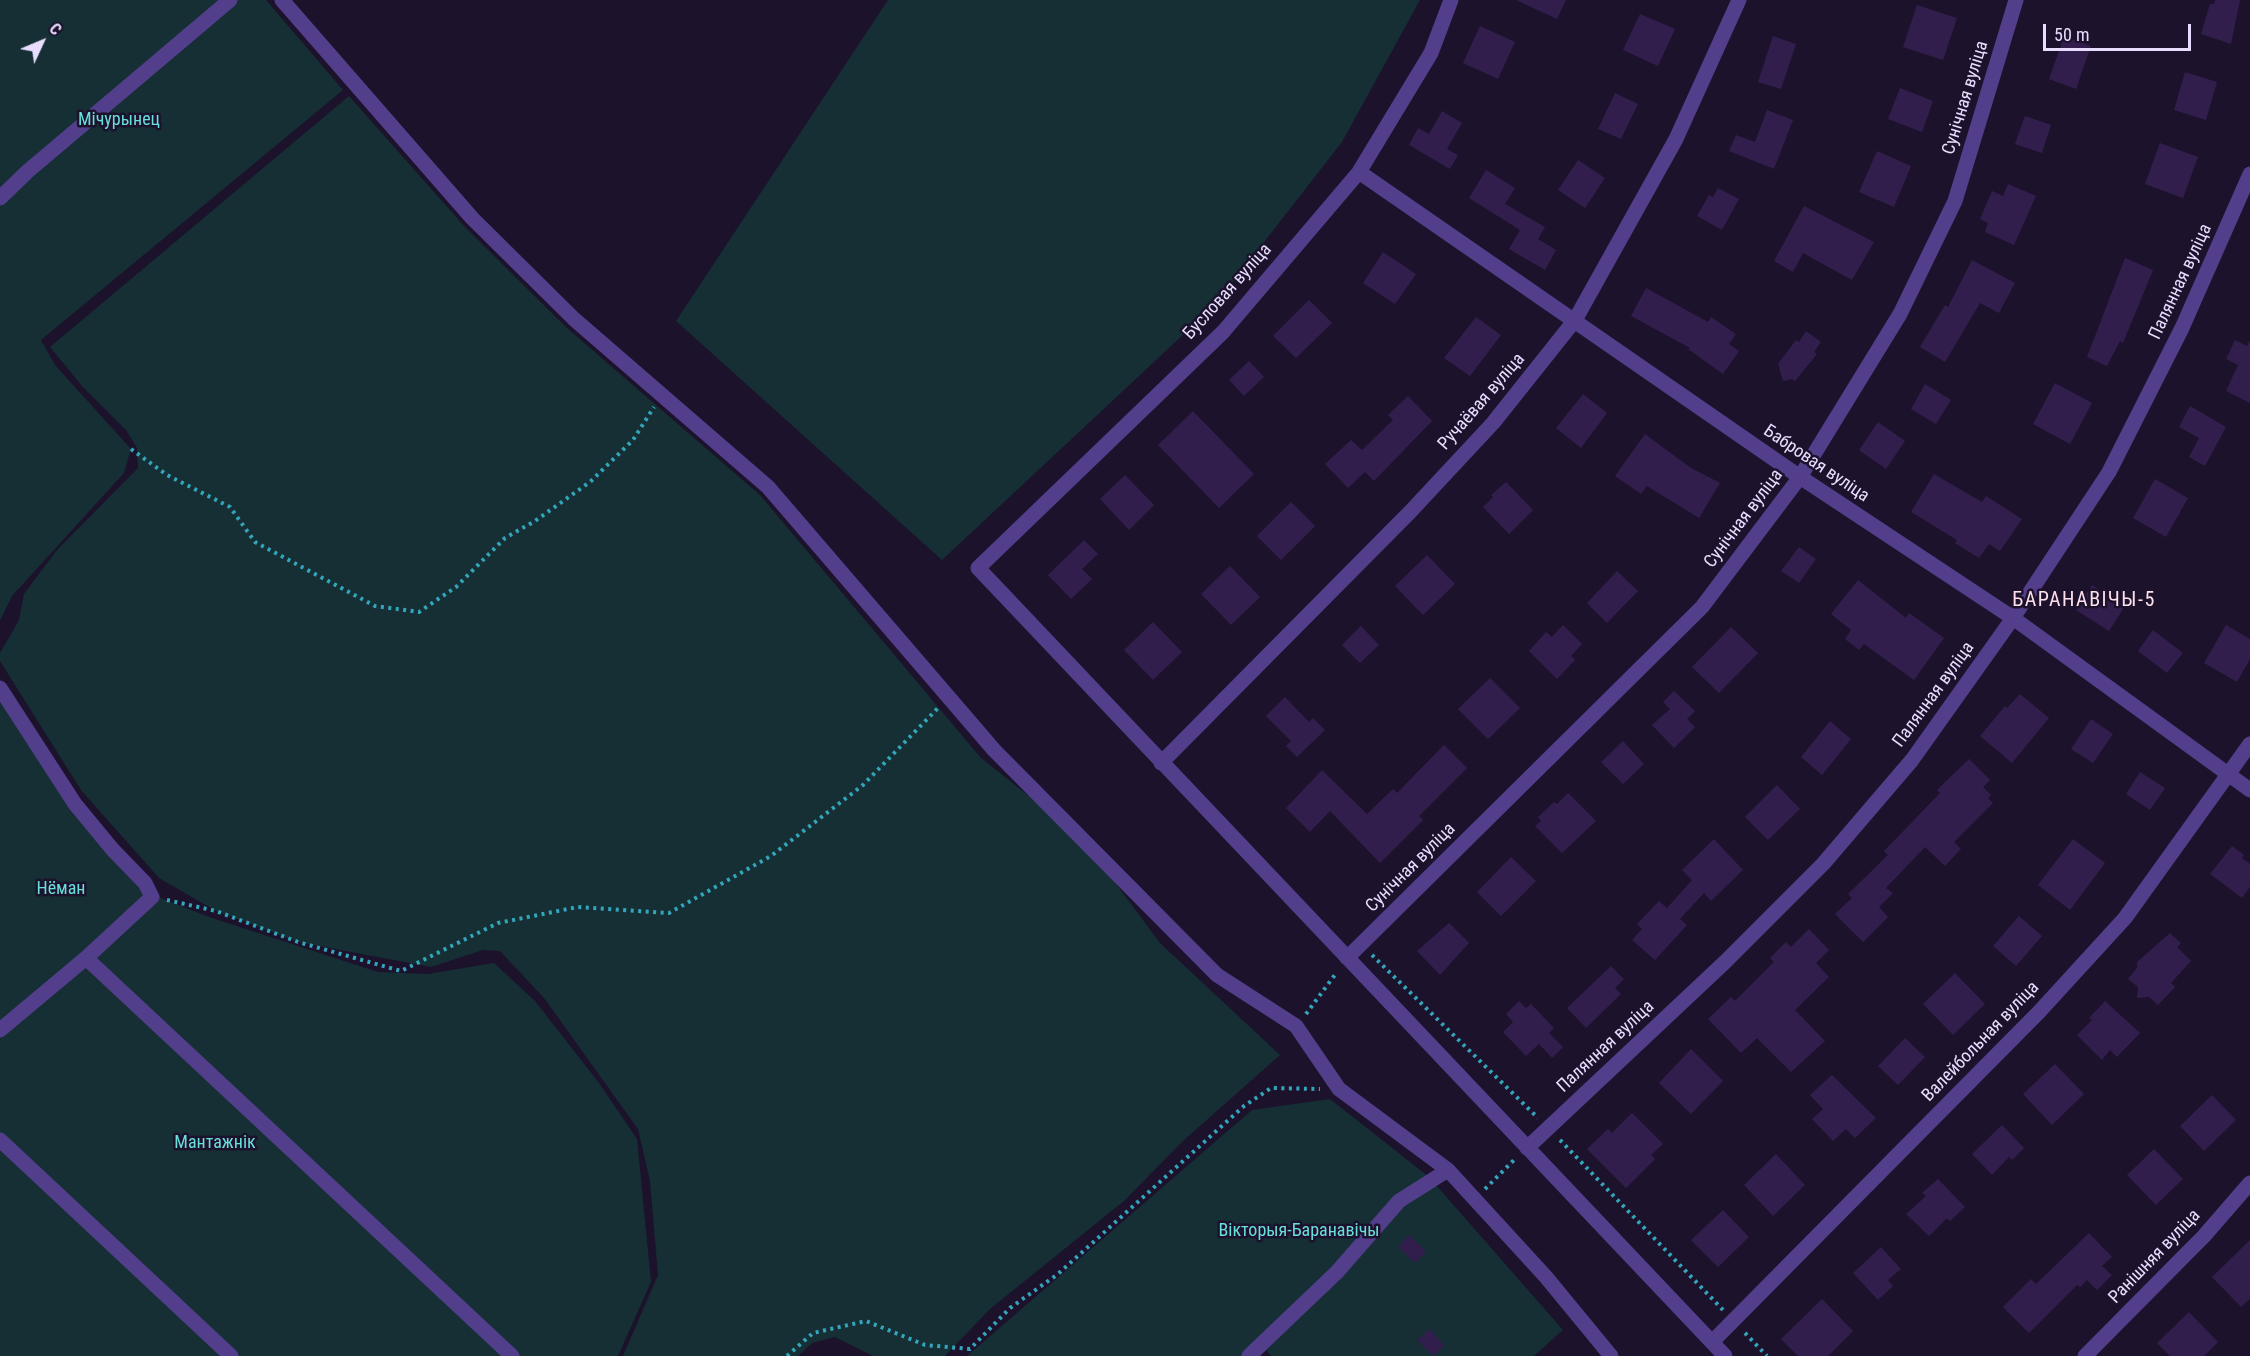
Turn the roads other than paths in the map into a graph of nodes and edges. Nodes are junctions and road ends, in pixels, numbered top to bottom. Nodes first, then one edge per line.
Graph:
1 (230, 0) edge
2 (282, 0) edge
3 (1452, 0) edge
4 (1739, 0) edge
5 (2016, 0) edge
6 (1359, 172) junction
7 (2250, 174) edge
8 (0, 198) edge
9 (1575, 320) junction
10 (1800, 477) junction
11 (2013, 618) junction
12 (0, 688) edge
13 (2250, 744) edge
14 (1161, 763) junction
15 (2230, 775) junction
16 (2250, 790) edge
17 (86, 958) junction
18 (1347, 958) junction
19 (2, 1024) edge
20 (0, 1140) edge
21 (1527, 1148) junction
22 (1448, 1170) junction
23 (2250, 1183) edge
24 (1712, 1342) junction
25 (231, 1356) edge
26 (512, 1356) edge
27 (1249, 1356) edge
28 (1611, 1356) edge
29 (1725, 1356) edge
30 (2085, 1356) edge

1 - 8 street
2 - 22 street
3 - 6 street, Бусловая вуліца
4 - 9 street, Ручаёвая вуліца
5 - 10 street, Сунічная вуліца
6 - 9 street, Бабровая вуліца
6 - 14 street, Бусловая вуліца
7 - 11 street, Палянная вуліца
9 - 10 street, Бабровая вуліца
9 - 14 street, Ручаёвая вуліца
10 - 11 street, Бабровая вуліца
10 - 18 street, Сунічная вуліца
11 - 15 street, Бабровая вуліца
11 - 21 street, Палянная вуліца
12 - 17 street
13 - 15 street, Валейбольная вуліца
14 - 18 street
15 - 16 street, Бабровая вуліца
15 - 24 street, Валейбольная вуліца
17 - 19 street
17 - 26 street
18 - 21 street
20 - 25 street
21 - 24 street
22 - 27 street
22 - 28 street
23 - 30 street, Ранішняя вуліца
24 - 29 street

